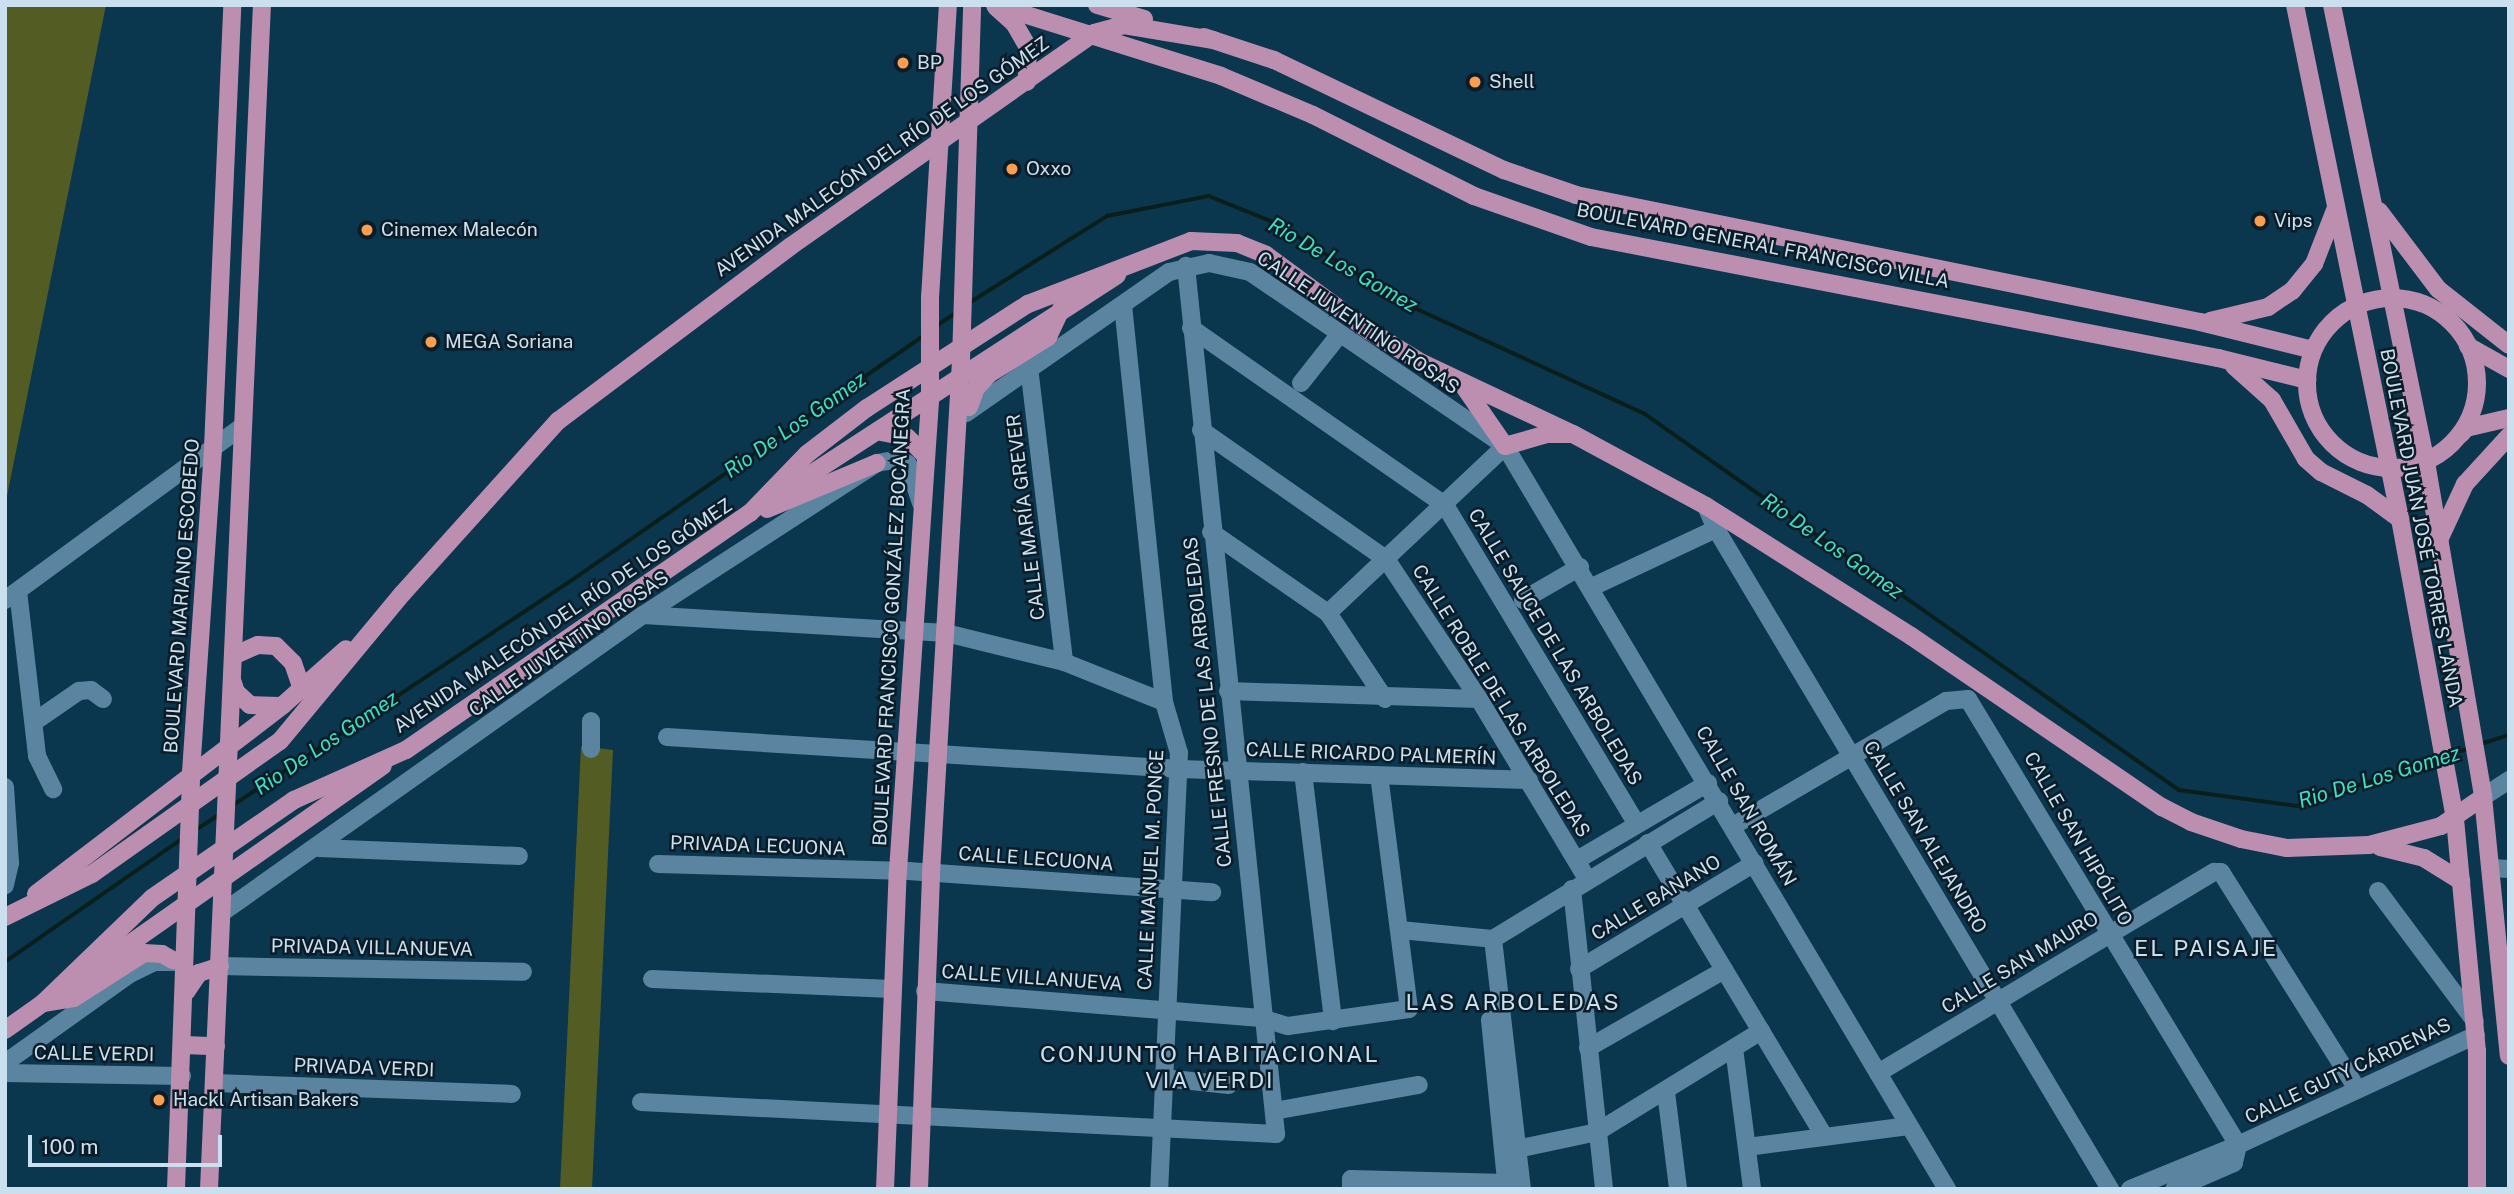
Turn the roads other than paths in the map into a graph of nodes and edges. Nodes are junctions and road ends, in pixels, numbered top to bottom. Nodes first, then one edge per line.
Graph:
1 (233, 5) edge
2 (262, 5) edge
3 (948, 5) edge
4 (972, 5) edge
5 (994, 5) edge
6 (1097, 5) edge
7 (2295, 5) edge
8 (2332, 5) edge
9 (1094, 33) junction
10 (1214, 40) junction
11 (1027, 82) junction
12 (970, 123) junction
13 (943, 142) junction
14 (2371, 196) junction
15 (2335, 210) junction
16 (1154, 253) junction
17 (1186, 266) junction
18 (2393, 298) junction
19 (1123, 305) junction
20 (2357, 305) junction
21 (1061, 309) junction
22 (2200, 322) junction
23 (217, 326) junction
24 (1191, 328) junction
25 (1339, 335) junction
26 (244, 345) junction
27 (2509, 345) edge
28 (2468, 346) junction
29 (2313, 350) junction
30 (2218, 358) junction
31 (1029, 367) junction
32 (960, 369) junction
33 (2509, 369) edge
34 (2307, 380) junction
35 (1301, 383) dead end
36 (1461, 383) junction
37 (929, 390) junction
38 (969, 407) junction
39 (2509, 418) edge
40 (241, 427) junction
41 (1201, 430) junction
42 (881, 432) junction
43 (1573, 434) junction
44 (2509, 436) edge
45 (2456, 439) junction
46 (1505, 446) junction
47 (213, 448) junction
48 (926, 456) junction
49 (2426, 462) junction
50 (877, 463) junction
51 (2390, 469) junction
52 (1446, 505) junction
53 (1706, 506) junction
54 (922, 509) junction
55 (750, 513) junction
56 (951, 518) junction
57 (2400, 519) junction
58 (1716, 529) junction
59 (1211, 532) junction
60 (2439, 540) junction
61 (1386, 559) junction
62 (1580, 567) junction
63 (1592, 587) junction
64 (403, 593) junction
65 (11, 596) edge
66 (1523, 600) dead end
67 (1328, 613) junction
68 (643, 615) junction
69 (913, 632) junction
70 (946, 633) junction
71 (233, 656) junction
72 (1064, 662) junction
73 (231, 678) junction
74 (302, 689) junction
75 (1228, 691) junction
76 (103, 699) dead end
77 (1385, 699) junction
78 (1479, 699) junction
79 (1164, 702) junction
80 (284, 705) junction
81 (591, 721) dead end
82 (34, 722) junction
83 (193, 729) junction
84 (667, 737) dead end
85 (591, 749) dead end
86 (406, 750) junction
87 (230, 751) junction
88 (905, 754) junction
89 (1852, 755) junction
90 (939, 756) junction
91 (1180, 769) junction
92 (1238, 772) junction
93 (1303, 772) junction
94 (1379, 776) junction
95 (191, 778) junction
96 (1529, 780) junction
97 (2509, 780) edge
98 (1708, 783) junction
99 (5, 787) edge
100 (53, 789) dead end
101 (166, 791) junction
102 (2483, 797) junction
103 (1719, 801) junction
104 (2455, 819) junction
105 (1637, 824) junction
106 (1733, 826) junction
107 (1648, 844) junction
108 (2370, 845) junction
109 (319, 848) junction
110 (519, 856) dead end
111 (1577, 860) junction
112 (1755, 863) junction
113 (658, 864) dead end
114 (2500, 869) edge
115 (898, 871) junction
116 (931, 873) junction
117 (224, 879) junction
118 (2461, 881) junction
119 (1580, 884) junction
120 (5, 885) edge
121 (1171, 889) junction
122 (2378, 891) dead end
123 (1212, 892) dead end
124 (186, 904) junction
125 (1685, 906) junction
126 (223, 912) junction
127 (10, 914) edge
128 (1400, 930) junction
129 (2109, 934) junction
130 (1487, 940) junction
131 (180, 962) junction
132 (220, 966) junction
133 (1579, 969) junction
134 (1724, 970) junction
135 (523, 972) dead end
136 (652, 979) dead end
137 (892, 989) junction
138 (925, 991) junction
139 (185, 995) junction
140 (2506, 999) edge
141 (1999, 1000) junction
142 (43, 1003) junction
143 (1166, 1008) junction
144 (1261, 1018) junction
145 (1333, 1021) junction
146 (2475, 1028) junction
147 (5, 1030) edge
148 (1761, 1031) junction
149 (183, 1045) junction
150 (216, 1046) junction
151 (1588, 1048) junction
152 (1734, 1048) junction
153 (2509, 1056) edge
154 (5, 1063) edge
155 (5, 1073) edge
156 (1878, 1073) junction
157 (182, 1076) junction
158 (1163, 1078) junction
159 (215, 1083) junction
160 (1229, 1084) dead end
161 (1419, 1085) dead end
162 (2357, 1089) junction
163 (1666, 1092) junction
164 (512, 1094) dead end
165 (641, 1102) dead end
166 (1274, 1111) junction
167 (889, 1114) junction
168 (922, 1115) junction
169 (1160, 1126) junction
170 (1909, 1126) junction
171 (1597, 1132) junction
172 (1824, 1136) junction
173 (2238, 1145) junction
174 (1747, 1147) junction
175 (1517, 1149) junction
176 (1351, 1184) edge
177 (1512, 1187) edge
178 (176, 1189) edge
179 (209, 1189) edge
180 (885, 1189) edge
181 (919, 1189) edge
182 (1158, 1189) edge
183 (1604, 1189) edge
184 (1678, 1189) edge
185 (1752, 1189) edge
186 (1947, 1189) edge
187 (2110, 1189) edge
188 (2130, 1189) edge
189 (2174, 1189) edge
190 (2476, 1189) edge

1 - 23 main road, BOULEVARD MARIANO ESCOBEDO
2 - 26 main road
3 - 13 main road, BOULEVARD FRANCISCO GONZÁLEZ BOCANEGRA
4 - 12 main road
5 - 9 main road, BOULEVARD GENERAL FRANCISCO VILLA
5 - 11 main road
6 - 10 main road, BOULEVARD GENERAL FRANCISCO VILLA
7 - 15 main road, BOULEVARD JUAN JOSÉ TORRES LANDA
8 - 14 main road, BOULEVARD JUAN JOSÉ TORRES LANDA
9 - 10 main road
9 - 11 main road, AVENIDA MALECÓN DEL RÍO DE LOS GÓMEZ
9 - 30 main road, BOULEVARD GENERAL FRANCISCO VILLA
10 - 22 main road, BOULEVARD GENERAL FRANCISCO VILLA
11 - 12 main road, AVENIDA MALECÓN DEL RÍO DE LOS GÓMEZ
12 - 13 main road, AVENIDA MALECÓN DEL RÍO DE LOS GÓMEZ
12 - 32 main road
13 - 37 main road, BOULEVARD FRANCISCO GONZÁLEZ BOCANEGRA
13 - 64 main road, AVENIDA MALECÓN DEL RÍO DE LOS GÓMEZ
14 - 18 main road, BOULEVARD JUAN JOSÉ TORRES LANDA
14 - 27 main road
15 - 20 main road, BOULEVARD JUAN JOSÉ TORRES LANDA
15 - 22 main road
16 - 21 main road
16 - 36 main road, AVENIDA MALECÓN DEL RÍO DE LOS GÓMEZ
16 - 55 main road, AVENIDA MALECÓN DEL RÍO DE LOS GÓMEZ
17 - 19 street
17 - 24 street, CALLE FRESNO DE LAS ARBOLEDAS
17 - 25 street, CALLE JUVENTINO ROSAS
18 - 20 main road
18 - 28 main road
18 - 49 main road, BOULEVARD JUAN JOSÉ TORRES LANDA
19 - 31 street
19 - 79 street, CALLE MANUEL M. PONCE
20 - 29 main road
20 - 51 main road, BOULEVARD JUAN JOSÉ TORRES LANDA
21 - 32 main road
21 - 38 main road
22 - 29 main road, BOULEVARD GENERAL FRANCISCO VILLA
23 - 26 main road
23 - 47 main road, BOULEVARD MARIANO ESCOBEDO
24 - 41 street, CALLE FRESNO DE LAS ARBOLEDAS
24 - 52 street, CALLE SAUCE DE LAS ARBOLEDAS
25 - 35 street
25 - 46 street, CALLE JUVENTINO ROSAS
26 - 40 main road
28 - 33 main road
28 - 45 main road
29 - 34 main road
30 - 34 main road, BOULEVARD GENERAL FRANCISCO VILLA
30 - 57 main road
31 - 38 street
31 - 72 street, CALLE MARÍA GREVER
32 - 37 main road
32 - 56 main road
34 - 51 main road
36 - 43 main road, AVENIDA MALECÓN DEL RÍO DE LOS GÓMEZ
36 - 46 main road
37 - 42 main road
37 - 48 main road, BOULEVARD FRANCISCO GONZÁLEZ BOCANEGRA
38 - 56 street
39 - 45 main road
40 - 47 street
40 - 71 main road
41 - 59 street, CALLE FRESNO DE LAS ARBOLEDAS
41 - 61 street, CALLE ROBLE DE LAS ARBOLEDAS
42 - 48 main road
42 - 55 main road
43 - 46 main road
43 - 53 main road, AVENIDA MALECÓN DEL RÍO DE LOS GÓMEZ
44 - 60 main road
45 - 49 main road
46 - 52 street
46 - 62 street, CALLE SAN ROMÁN
47 - 65 street
47 - 83 main road, BOULEVARD MARIANO ESCOBEDO
48 - 54 main road, BOULEVARD FRANCISCO GONZÁLEZ BOCANEGRA
49 - 51 main road
49 - 60 main road, BOULEVARD JUAN JOSÉ TORRES LANDA
50 - 54 street
50 - 55 main road
50 - 68 street, CALLE JUVENTINO ROSAS
51 - 57 main road, BOULEVARD JUAN JOSÉ TORRES LANDA
52 - 61 street
52 - 105 street, CALLE SAUCE DE LAS ARBOLEDAS
53 - 58 street, CALLE SAN ALEJANDRO
53 - 108 main road, AVENIDA MALECÓN DEL RÍO DE LOS GÓMEZ
54 - 69 main road, BOULEVARD FRANCISCO GONZÁLEZ BOCANEGRA
55 - 86 main road, AVENIDA MALECÓN DEL RÍO DE LOS GÓMEZ
56 - 70 main road
57 - 104 main road, BOULEVARD JUAN JOSÉ TORRES LANDA
58 - 63 street
58 - 89 street, CALLE SAN ALEJANDRO
59 - 67 street
59 - 75 street, CALLE FRESNO DE LAS ARBOLEDAS
60 - 102 main road, BOULEVARD JUAN JOSÉ TORRES LANDA
61 - 67 street
61 - 78 street, CALLE ROBLE DE LAS ARBOLEDAS
62 - 63 street, CALLE SAN ROMÁN
62 - 66 street
63 - 98 street, CALLE SAN ROMÁN
64 - 74 main road
64 - 127 main road, AVENIDA MALECÓN DEL RÍO DE LOS GÓMEZ
65 - 82 street
67 - 77 street
68 - 69 street
68 - 109 street, CALLE JUVENTINO ROSAS
69 - 70 street
69 - 88 main road, BOULEVARD FRANCISCO GONZÁLEZ BOCANEGRA
70 - 72 street
70 - 90 main road
71 - 73 main road
71 - 74 main road
72 - 79 street
73 - 80 main road
73 - 87 main road
74 - 80 main road
75 - 77 street
75 - 92 street, CALLE FRESNO DE LAS ARBOLEDAS
76 - 82 street
77 - 78 street
78 - 96 street, CALLE ROBLE DE LAS ARBOLEDAS
79 - 91 street, CALLE MANUEL M. PONCE
80 - 87 main road
81 - 85 street
82 - 100 street
83 - 95 main road, BOULEVARD MARIANO ESCOBEDO
83 - 101 main road
84 - 88 street, CALLE RICARDO PALMERÍN
86 - 117 main road
86 - 142 main road, AVENIDA MALECÓN DEL RÍO DE LOS GÓMEZ
87 - 95 main road
87 - 117 main road
88 - 90 street, CALLE RICARDO PALMERÍN
88 - 115 main road, BOULEVARD FRANCISCO GONZÁLEZ BOCANEGRA
89 - 106 street
89 - 129 street, CALLE SAN HIPÓLITO
89 - 141 street, CALLE SAN ALEJANDRO
90 - 91 street, CALLE RICARDO PALMERÍN
90 - 116 main road
91 - 92 street, CALLE RICARDO PALMERÍN
91 - 121 street, CALLE MANUEL M. PONCE
92 - 93 street, CALLE RICARDO PALMERÍN
92 - 144 street, CALLE FRESNO DE LAS ARBOLEDAS
93 - 94 street, CALLE RICARDO PALMERÍN
93 - 145 street
94 - 96 street, CALLE RICARDO PALMERÍN
94 - 128 street
95 - 101 main road
95 - 124 main road, BOULEVARD MARIANO ESCOBEDO
96 - 111 street, CALLE ROBLE DE LAS ARBOLEDAS
97 - 102 street
98 - 103 street, CALLE SAN ROMÁN
98 - 105 street
99 - 120 street
101 - 127 main road
102 - 104 main road
102 - 114 main road, BOULEVARD JUAN JOSÉ TORRES LANDA
103 - 106 street, CALLE SAN ROMÁN
103 - 107 street
104 - 108 main road
104 - 118 main road, BOULEVARD JUAN JOSÉ TORRES LANDA
105 - 111 street
106 - 112 street, CALLE SAN ROMÁN
107 - 119 street
107 - 125 street
108 - 118 main road
109 - 110 street
109 - 126 street, CALLE JUVENTINO ROSAS
111 - 119 street, CALLE ROBLE DE LAS ARBOLEDAS
112 - 125 street, CALLE BANANO
112 - 156 street, CALLE SAN ROMÁN
113 - 115 street, PRIVADA LECUONA
114 - 140 main road, BOULEVARD JUAN JOSÉ TORRES LANDA
115 - 116 street, CALLE LECUONA
115 - 137 main road, BOULEVARD FRANCISCO GONZÁLEZ BOCANEGRA
116 - 121 street, CALLE LECUONA
116 - 138 main road
117 - 124 main road
117 - 126 main road
118 - 146 main road, BOULEVARD JUAN JOSÉ TORRES LANDA
119 - 130 street
119 - 133 street
121 - 123 street, CALLE LECUONA
121 - 143 street, CALLE MANUEL M. PONCE
122 - 146 street
124 - 131 main road, BOULEVARD MARIANO ESCOBEDO
124 - 142 main road
125 - 133 street, CALLE BANANO
125 - 134 street
126 - 132 main road
128 - 130 street
128 - 145 street, CALLE VILLANUEVA
129 - 141 street, CALLE SAN MAURO
129 - 162 street, CALLE SAN MAURO
129 - 173 street, CALLE SAN HIPÓLITO
130 - 175 street
130 - 177 street
131 - 139 main road, BOULEVARD MARIANO ESCOBEDO
131 - 142 main road
131 - 154 street
132 - 135 street, PRIVADA VILLANUEVA
132 - 139 main road
132 - 150 main road
133 - 151 street
134 - 148 street
134 - 151 street
136 - 137 street
137 - 167 main road, BOULEVARD FRANCISCO GONZÁLEZ BOCANEGRA
138 - 143 street, CALLE VILLANUEVA
138 - 168 main road
139 - 149 main road, BOULEVARD MARIANO ESCOBEDO
140 - 153 main road, BOULEVARD JUAN JOSÉ TORRES LANDA
141 - 156 street, CALLE SAN MAURO
141 - 187 street, CALLE SAN ALEJANDRO
142 - 147 main road, AVENIDA MALECÓN DEL RÍO DE LOS GÓMEZ
143 - 144 street, CALLE VILLANUEVA
143 - 158 street, CALLE MANUEL M. PONCE
144 - 145 street, CALLE VILLANUEVA
144 - 166 street, CALLE FRESNO DE LAS ARBOLEDAS
146 - 162 street, CALLE GUTY CÁRDENAS
146 - 190 main road, BOULEVARD JUAN JOSÉ TORRES LANDA
148 - 152 street
148 - 172 street
149 - 150 main road
149 - 157 main road, BOULEVARD MARIANO ESCOBEDO
150 - 159 main road
151 - 171 street
152 - 163 street
152 - 174 street
155 - 157 street, CALLE VERDI
156 - 170 street, CALLE SAN ROMÁN
157 - 178 main road, BOULEVARD MARIANO ESCOBEDO
158 - 160 street
158 - 169 street, CALLE MANUEL M. PONCE
159 - 164 street, PRIVADA VERDI
159 - 179 main road
161 - 166 street
162 - 173 street, CALLE GUTY CÁRDENAS
163 - 171 street
163 - 184 street
165 - 167 street
166 - 169 street, CALLE FRESNO DE LAS ARBOLEDAS
167 - 168 street
167 - 180 main road, BOULEVARD FRANCISCO GONZÁLEZ BOCANEGRA
168 - 169 street
168 - 181 main road
169 - 182 street, CALLE MANUEL M. PONCE
170 - 172 street
170 - 186 street, CALLE SAN ROMÁN
171 - 175 street
171 - 183 street
172 - 174 street
173 - 188 street, CALLE GUTY CÁRDENAS
173 - 189 street, CALLE GUTY CÁRDENAS
174 - 185 street
175 - 177 street
176 - 177 street

